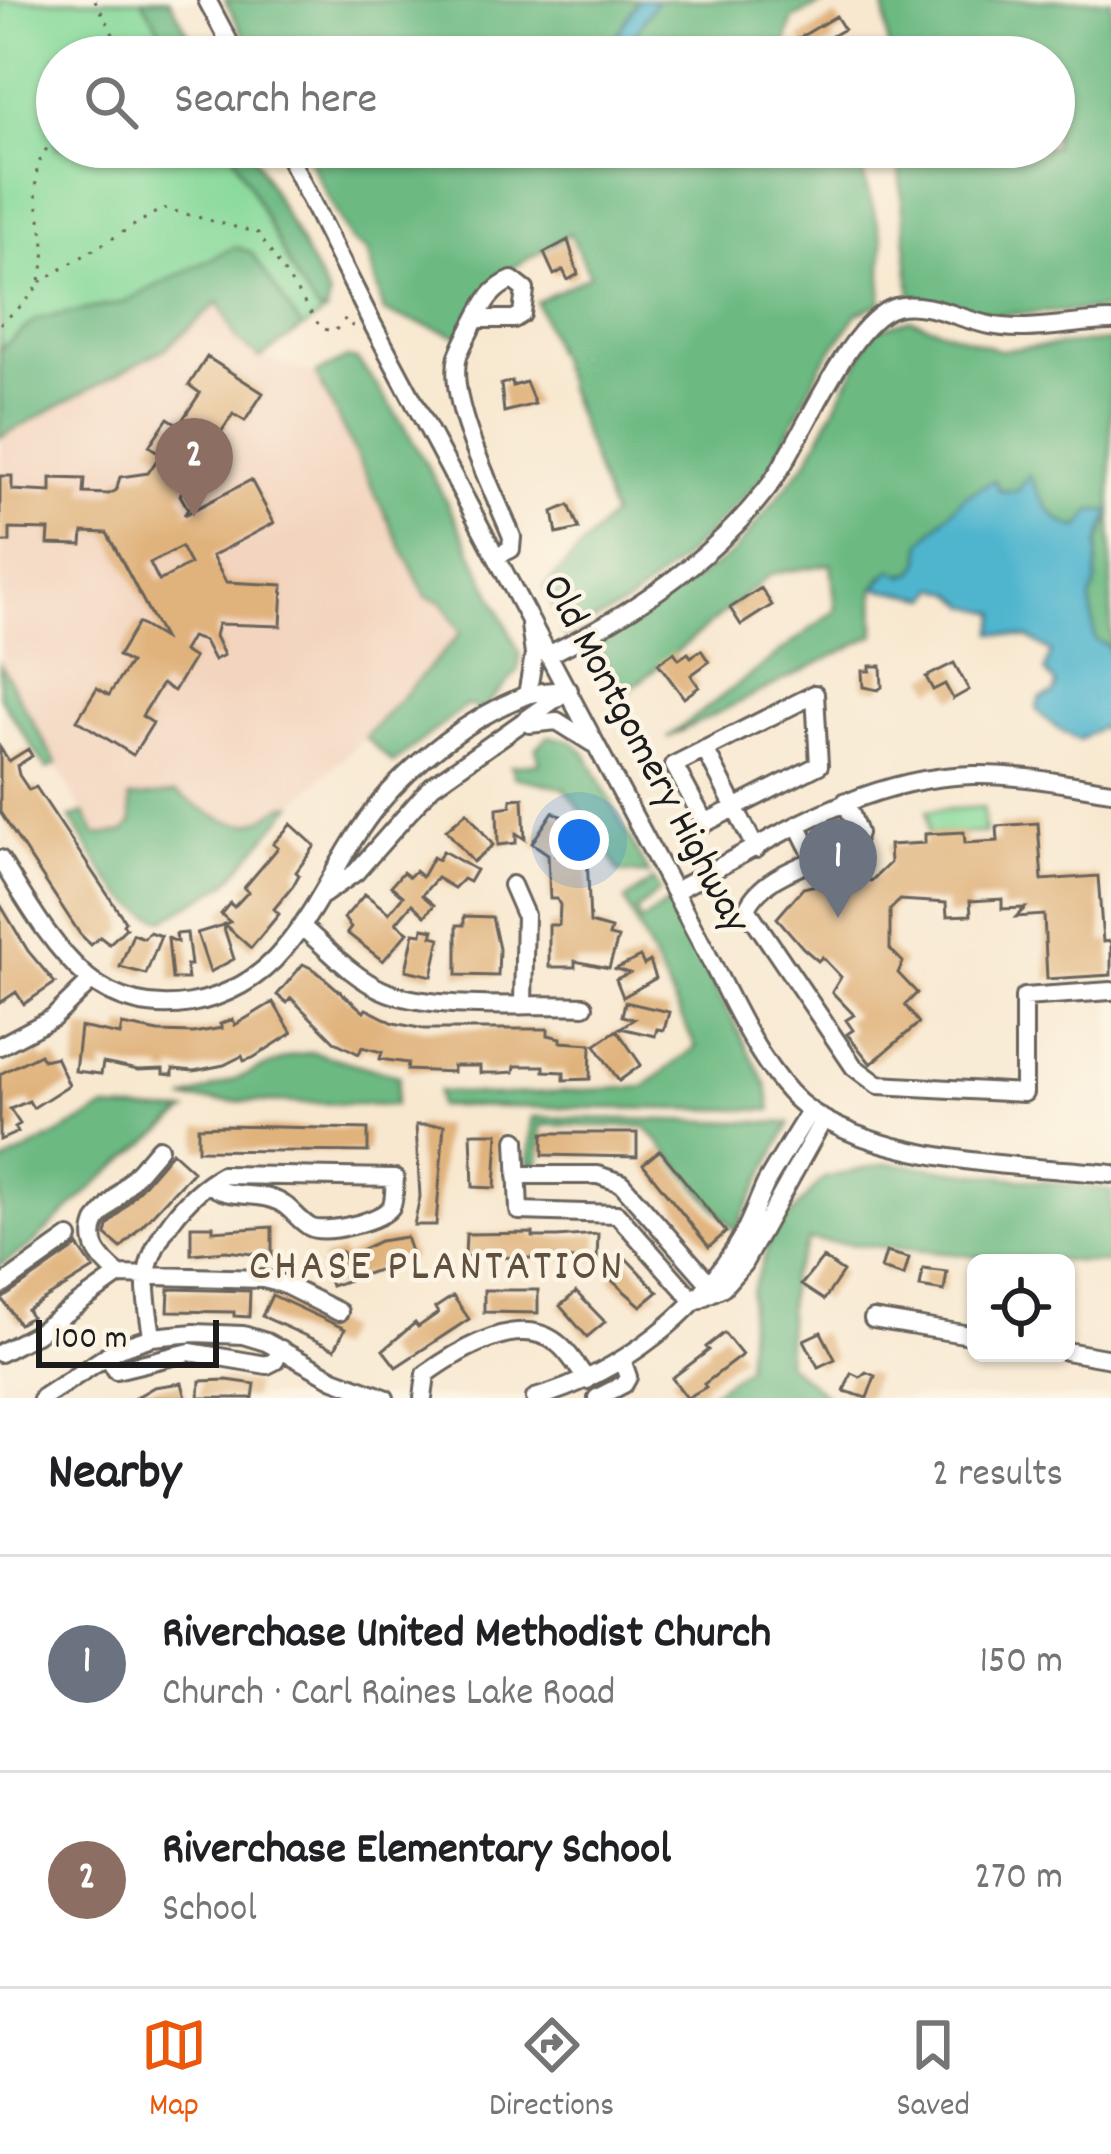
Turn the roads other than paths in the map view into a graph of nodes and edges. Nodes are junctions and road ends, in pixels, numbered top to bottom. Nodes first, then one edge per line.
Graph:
1 (207, 0) edge
2 (226, 36) edge
3 (295, 168) edge
4 (476, 319) dead end
5 (1111, 321) edge
6 (497, 556) junction
7 (528, 613) junction
8 (550, 654) junction
9 (569, 690) junction
10 (527, 694) junction
11 (522, 725) junction
12 (705, 749) junction
13 (601, 752) junction
14 (1111, 791) edge
15 (846, 801) junction
16 (735, 807) junction
17 (799, 826) junction
18 (756, 849) junction
19 (829, 854) junction
20 (0, 860) edge
21 (512, 885) dead end
22 (675, 891) junction
23 (320, 897) junction
24 (302, 927) junction
25 (91, 981) junction
26 (1111, 991) edge
27 (523, 1003) junction
28 (584, 1006) dead end
29 (0, 1046) edge
30 (816, 1115) junction
31 (516, 1140) dead end
32 (159, 1148) dead end
33 (1111, 1174) edge
34 (517, 1175) junction
35 (209, 1183) junction
36 (628, 1188) junction
37 (617, 1214) junction
38 (69, 1238) dead end
39 (119, 1275) junction
40 (147, 1275) junction
41 (707, 1282) junction
42 (0, 1287) edge
43 (694, 1301) junction
44 (339, 1312) dead end
45 (873, 1319) dead end
46 (967, 1335) edge
47 (152, 1337) junction
48 (280, 1349) junction
49 (0, 1353) edge
50 (1075, 1353) edge
51 (107, 1355) junction
52 (1111, 1359) edge
53 (622, 1360) junction
54 (587, 1380) junction
55 (41, 1398) edge
56 (385, 1398) edge
57 (423, 1398) edge
58 (535, 1398) edge
59 (597, 1398) edge

1 - 2 street
3 - 6 street, Old Montgomery Highway
4 - 6 street
5 - 8 street
6 - 7 street, Old Montgomery Highway
7 - 8 street, Old Montgomery Highway
7 - 10 street
8 - 9 street, Old Montgomery Highway
9 - 10 street
9 - 11 street
9 - 13 street, Old Montgomery Highway
10 - 23 street
11 - 13 street
11 - 23 street
12 - 16 street
12 - 16 street
12 - 16 street
13 - 22 street, Old Montgomery Highway
14 - 15 street
15 - 17 street
15 - 19 street
16 - 18 street
17 - 18 street
17 - 19 street
18 - 22 street
19 - 26 street
20 - 25 street
21 - 27 street
22 - 30 street, Old Montgomery Highway
23 - 24 street
24 - 25 street
24 - 27 street
25 - 29 street
27 - 28 street
30 - 33 street, Old Montgomery Highway
30 - 41 street
30 - 43 street
31 - 34 street
32 - 39 street
34 - 36 street
34 - 37 street
35 - 35 street
35 - 40 street
36 - 37 street
36 - 41 street
37 - 43 street
38 - 42 street
39 - 40 street
39 - 49 street
40 - 44 street
40 - 47 street
41 - 43 street
43 - 53 street
45 - 46 street
47 - 48 street
47 - 51 street
48 - 51 street
48 - 56 street
50 - 52 street
51 - 55 street
53 - 54 street
53 - 59 street
54 - 57 street
54 - 58 street

